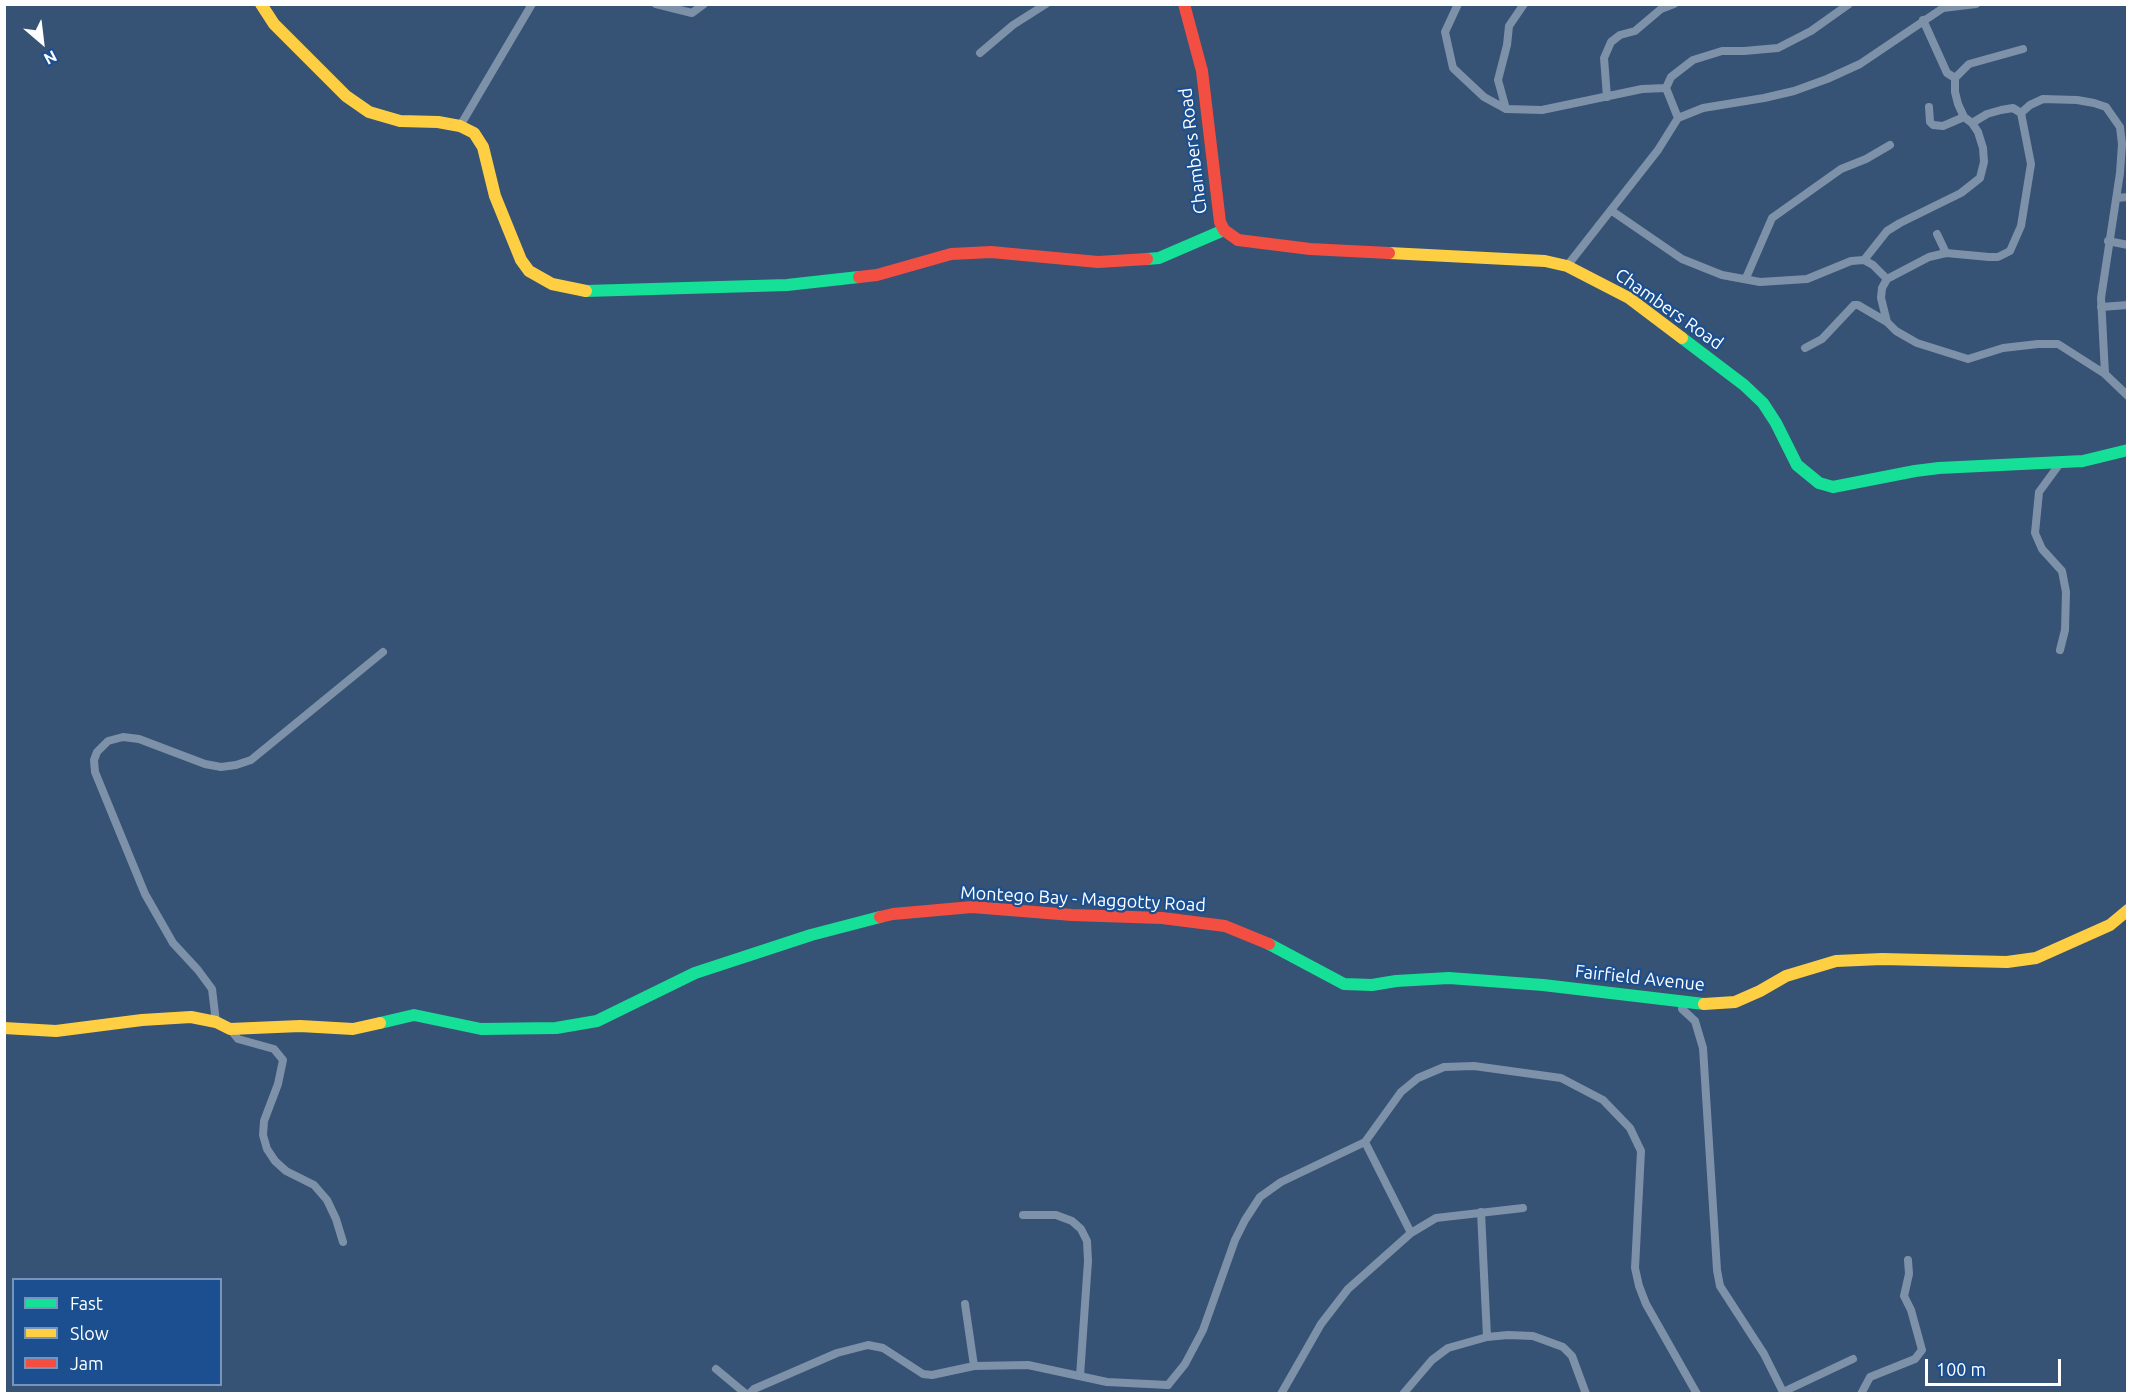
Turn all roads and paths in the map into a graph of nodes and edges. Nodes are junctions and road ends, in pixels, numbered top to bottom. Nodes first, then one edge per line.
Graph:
1 (261, 4) edge
2 (532, 4) edge
3 (656, 4) edge
4 (704, 4) edge
5 (1046, 4) edge
6 (1184, 4) edge
7 (1458, 4) edge
8 (1524, 4) edge
9 (1674, 4) edge
10 (1849, 4) edge
11 (1976, 4) edge
12 (1660, 7) edge
13 (1923, 20) junction
14 (2023, 49) dead end
15 (980, 53) dead end
16 (1955, 78) junction
17 (1666, 87) junction
18 (1607, 97) junction
19 (1929, 106) dead end
20 (1506, 109) junction
21 (2021, 112) junction
22 (1964, 117) junction
23 (1678, 118) junction
24 (1972, 123) junction
25 (460, 126) junction
26 (1890, 145) dead end
27 (2127, 197) edge
28 (2117, 198) junction
29 (1612, 211) junction
30 (1224, 230) junction
31 (1937, 234) dead end
32 (2108, 241) junction
33 (2127, 245) edge
34 (1946, 253) junction
35 (1864, 260) junction
36 (1567, 266) junction
37 (1746, 278) junction
38 (1887, 279) junction
39 (2127, 305) edge
40 (2101, 307) junction
41 (1887, 322) junction
42 (1805, 348) dead end
43 (2105, 374) junction
44 (2127, 396) edge
45 (2127, 450) edge
46 (2061, 462) junction
47 (2060, 650) dead end
48 (383, 652) dead end
49 (2127, 910) edge
50 (1344, 984) joint
51 (1682, 1003) junction
52 (216, 1022) junction
53 (4, 1028) edge
54 (230, 1029) junction
55 (1365, 1142) junction
56 (1523, 1208) dead end
57 (1481, 1212) junction
58 (1023, 1215) dead end
59 (1411, 1233) junction
60 (343, 1242) dead end
61 (1908, 1260) dead end
62 (965, 1305) dead end
63 (1487, 1337) junction
64 (1853, 1359) dead end
65 (974, 1366) junction
66 (716, 1369) dead end
67 (1080, 1376) junction
68 (1168, 1389) edge
69 (1783, 1393) edge
70 (747, 1394) edge
71 (1281, 1394) edge
72 (1403, 1394) edge
73 (1586, 1394) edge
74 (1697, 1394) edge
75 (1861, 1394) edge

1 - 25 street
2 - 25 street
3 - 4 street
5 - 15 street
6 - 30 street, Chambers Road
7 - 20 street
8 - 20 street
9 - 12 street
10 - 17 street
11 - 13 street
12 - 18 street
13 - 16 street
13 - 23 street
14 - 16 street
16 - 22 street
17 - 18 street
17 - 23 street
18 - 20 street
19 - 22 street
21 - 24 street
21 - 28 street
21 - 34 street
22 - 24 street
23 - 29 street
24 - 35 street
25 - 30 street
26 - 37 street
27 - 28 street
28 - 32 street
29 - 36 street
29 - 37 street
30 - 36 street, Chambers Road
31 - 34 street
32 - 33 street
32 - 40 street
34 - 38 street
35 - 37 street
35 - 38 street
36 - 46 street, Chambers Road
38 - 41 street
39 - 40 street
40 - 43 street
41 - 42 street
41 - 43 street
43 - 44 street
45 - 46 street, Chambers Road
46 - 47 street
48 - 52 street
49 - 51 street, Fairfield Avenue
50 - 51 street, Fairfield Avenue
50 - 54 street, Montego Bay - Maggotty Road
51 - 69 street
52 - 53 street, Montego Bay - Maggotty Road
52 - 54 street, Montego Bay - Maggotty Road
54 - 60 street
55 - 59 street
55 - 68 street
55 - 74 street
56 - 57 street
57 - 59 street
57 - 63 street
58 - 67 street
59 - 71 street
61 - 75 street
62 - 65 street
63 - 72 street
63 - 73 street
64 - 69 street
65 - 67 street
65 - 70 street
66 - 70 street
67 - 68 street

